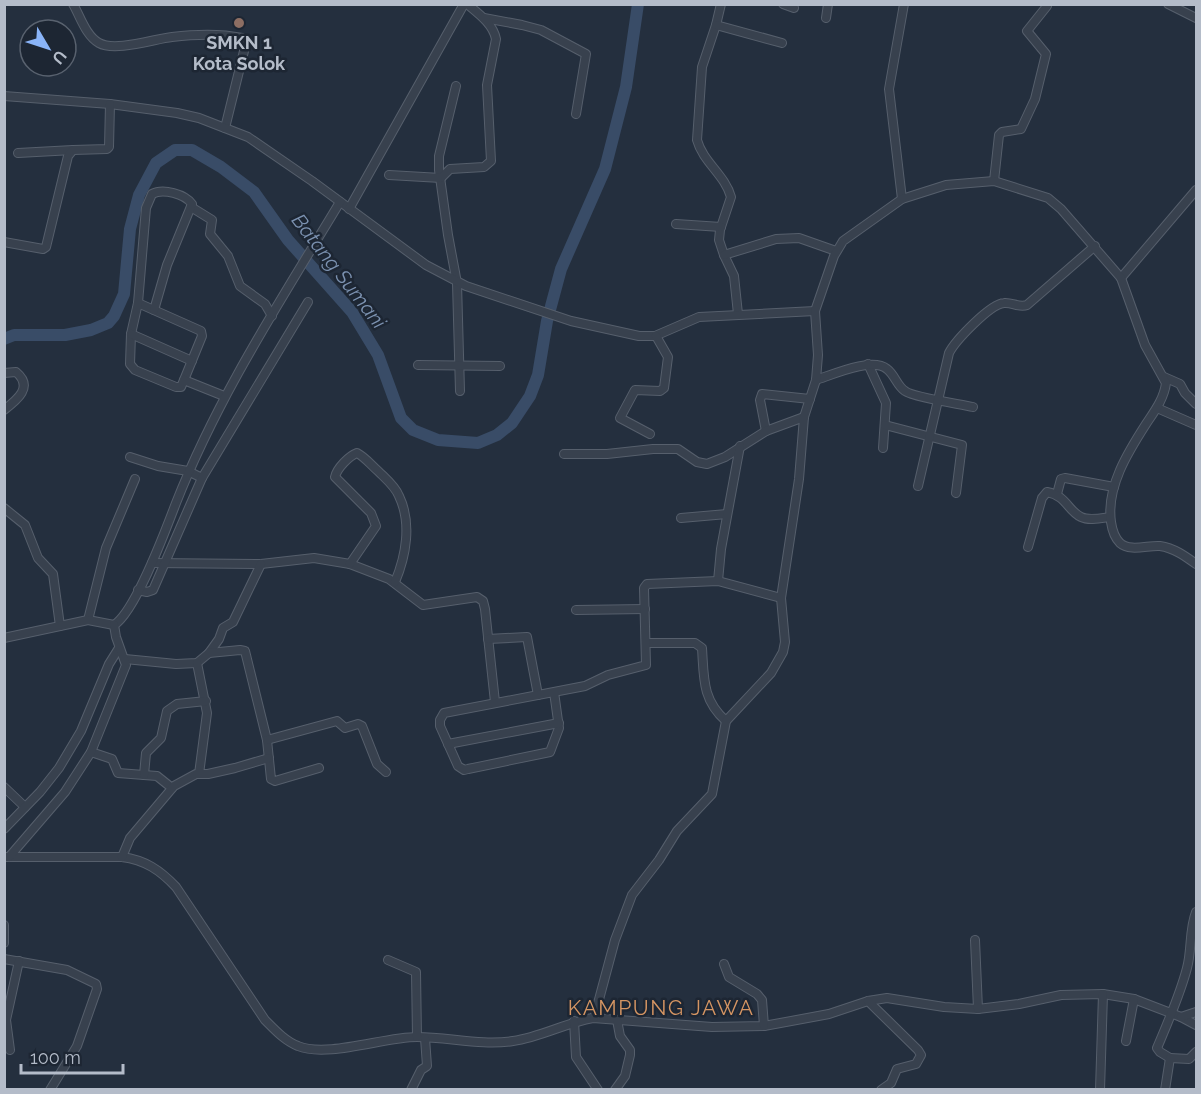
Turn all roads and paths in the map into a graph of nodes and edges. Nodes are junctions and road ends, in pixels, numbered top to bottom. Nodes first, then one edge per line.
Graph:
1 (73, 4) edge
2 (466, 4) edge
3 (721, 4) edge
4 (783, 4) edge
5 (828, 4) edge
6 (904, 4) edge
7 (1168, 4) edge
8 (1047, 6) edge
9 (794, 8) dead end
10 (484, 18) junction
11 (825, 18) dead end
12 (1197, 18) edge
13 (716, 25) junction
14 (782, 43) dead end
15 (456, 86) dead end
16 (4, 96) edge
17 (110, 104) junction
18 (576, 114) dead end
19 (225, 128) junction
20 (73, 150) junction
21 (18, 153) dead end
22 (389, 175) dead end
23 (441, 178) junction
24 (994, 181) junction
25 (1197, 190) edge
26 (902, 199) junction
27 (340, 202) junction
28 (191, 207) junction
29 (349, 209) junction
30 (676, 224) dead end
31 (721, 227) junction
32 (4, 242) edge
33 (1095, 246) junction
34 (836, 251) junction
35 (723, 255) junction
36 (1121, 278) junction
37 (458, 283) junction
38 (308, 302) dead end
39 (138, 303) junction
40 (154, 310) junction
41 (815, 311) junction
42 (738, 314) junction
43 (272, 316) junction
44 (131, 334) junction
45 (656, 336) junction
46 (192, 361) junction
47 (867, 364) junction
48 (418, 365) dead end
49 (458, 365) junction
50 (500, 366) dead end
51 (4, 373) edge
52 (1164, 377) junction
53 (184, 380) junction
54 (816, 380) junction
55 (460, 391) dead end
56 (224, 396) junction
57 (810, 399) junction
58 (938, 399) junction
59 (1197, 404) edge
60 (973, 407) dead end
61 (1156, 408) junction
62 (4, 410) edge
63 (804, 417) junction
64 (885, 425) junction
65 (1197, 425) edge
66 (766, 431) junction
67 (650, 434) dead end
68 (930, 436) junction
69 (740, 446) junction
70 (883, 448) dead end
71 (564, 454) dead end
72 (130, 458) dead end
73 (188, 471) junction
74 (202, 478) junction
75 (135, 479) dead end
76 (918, 486) dead end
77 (1114, 487) junction
78 (957, 493) dead end
79 (1057, 494) junction
80 (4, 508) edge
81 (727, 514) junction
82 (1110, 517) junction
83 (681, 518) dead end
84 (1028, 547) dead end
85 (152, 563) junction
86 (261, 564) junction
87 (350, 564) junction
88 (1197, 564) edge
89 (164, 565) junction
90 (718, 581) junction
91 (395, 582) junction
92 (138, 590) junction
93 (782, 598) junction
94 (645, 609) junction
95 (576, 610) dead end
96 (88, 620) junction
97 (114, 624) junction
98 (60, 626) junction
99 (4, 638) edge
100 (488, 639) junction
101 (646, 643) junction
102 (119, 648) junction
103 (209, 653) junction
104 (125, 659) junction
105 (196, 663) junction
106 (554, 692) junction
107 (538, 695) junction
108 (206, 701) junction
109 (495, 702) junction
110 (726, 721) junction
111 (559, 723) junction
112 (267, 740) junction
113 (448, 744) junction
114 (91, 752) junction
115 (269, 758) junction
116 (319, 768) dead end
117 (386, 772) dead end
118 (199, 774) junction
119 (144, 775) junction
120 (4, 787) edge
121 (172, 788) junction
122 (25, 807) junction
123 (7, 820) edge
124 (4, 829) edge
125 (7, 857) edge
126 (122, 857) junction
127 (1197, 912) edge
128 (4, 925) edge
129 (975, 940) dead end
130 (4, 943) edge
131 (4, 959) edge
132 (388, 960) dead end
133 (19, 962) junction
134 (724, 964) dead end
135 (1103, 994) junction
136 (1134, 999) junction
137 (868, 1001) junction
138 (978, 1009) junction
139 (1197, 1012) edge
140 (1171, 1013) junction
141 (1181, 1017) junction
142 (594, 1018) junction
143 (617, 1020) junction
144 (574, 1021) junction
145 (1197, 1025) edge
146 (764, 1026) junction
147 (421, 1038) junction
148 (1126, 1041) dead end
149 (10, 1050) dead end
150 (1197, 1052) edge
151 (1170, 1058) junction
152 (50, 1089) edge
153 (411, 1089) edge
154 (598, 1089) edge
155 (615, 1089) edge
156 (881, 1089) edge
157 (1100, 1089) edge
158 (1165, 1089) edge

1 - 19 street
2 - 10 street
2 - 29 street
3 - 13 street
4 - 9 street
5 - 11 street
6 - 26 street
7 - 12 street
8 - 24 street
10 - 18 street
10 - 23 street
13 - 14 street
13 - 31 street
15 - 23 street
16 - 17 street
17 - 19 street
17 - 20 street
19 - 27 street
20 - 21 street
20 - 32 street
22 - 23 street
23 - 37 street
24 - 26 street
24 - 33 street
25 - 36 street
26 - 34 street
27 - 29 street
27 - 43 street
28 - 39 street
28 - 40 street
28 - 43 street
29 - 37 street
30 - 31 street
31 - 35 street
33 - 36 street
33 - 58 street
34 - 35 street
34 - 41 street
35 - 42 street
36 - 52 street
37 - 45 street
37 - 49 street
38 - 74 street
39 - 40 street
39 - 44 street
40 - 46 street
41 - 42 street
41 - 54 street
42 - 45 street
43 - 56 street
44 - 46 street
44 - 53 street
45 - 67 street
46 - 53 street
47 - 54 street
47 - 58 street
47 - 64 street
48 - 49 street
49 - 50 street
49 - 55 street
51 - 62 street
52 - 59 street
52 - 61 street
53 - 56 street
54 - 57 street
56 - 73 street
57 - 63 street
57 - 66 street
58 - 60 street
58 - 68 street
61 - 65 street
61 - 77 street
63 - 66 street
63 - 93 street
64 - 68 street
64 - 70 street
66 - 69 street
68 - 76 street
68 - 78 street
69 - 71 street
69 - 81 street
72 - 73 street
73 - 74 street
73 - 85 street
74 - 89 street
75 - 96 street
77 - 79 street
77 - 82 street
79 - 82 street
79 - 84 street
80 - 98 street
81 - 83 street
81 - 90 street
82 - 88 street
85 - 89 street
85 - 92 street
86 - 87 street
86 - 89 street
86 - 103 street
87 - 91 street
87 - 91 street
89 - 92 street
90 - 93 street
90 - 94 street
91 - 100 street
92 - 97 street
93 - 110 street
94 - 95 street
94 - 101 street
96 - 97 street
96 - 98 street
97 - 102 street
98 - 99 street
100 - 107 street
100 - 109 street
101 - 106 street
101 - 110 street
102 - 104 street
102 - 122 street
103 - 105 street
103 - 112 street
104 - 105 street
104 - 114 street
105 - 108 street
106 - 107 street
106 - 111 street
107 - 109 street
108 - 118 street
108 - 119 street
109 - 113 street
110 - 142 street
111 - 113 street
111 - 113 street
112 - 115 street
112 - 117 street
114 - 119 street
114 - 125 street
115 - 116 street
115 - 118 street
118 - 121 street
119 - 121 street
120 - 122 street
121 - 126 street
122 - 123 street
123 - 124 street
125 - 126 street
126 - 147 street
127 - 140 street
128 - 130 street
129 - 138 street
131 - 133 street
132 - 147 street
133 - 149 street
133 - 152 street
134 - 146 street
135 - 136 street
135 - 138 street
135 - 157 street
136 - 140 street
136 - 148 street
137 - 138 street
137 - 146 street
137 - 156 street
139 - 141 street
140 - 141 street
140 - 151 street
141 - 145 street
142 - 143 street
142 - 144 street
143 - 146 street
143 - 155 street
144 - 147 street
144 - 154 street
147 - 153 street
150 - 151 street
151 - 158 street

